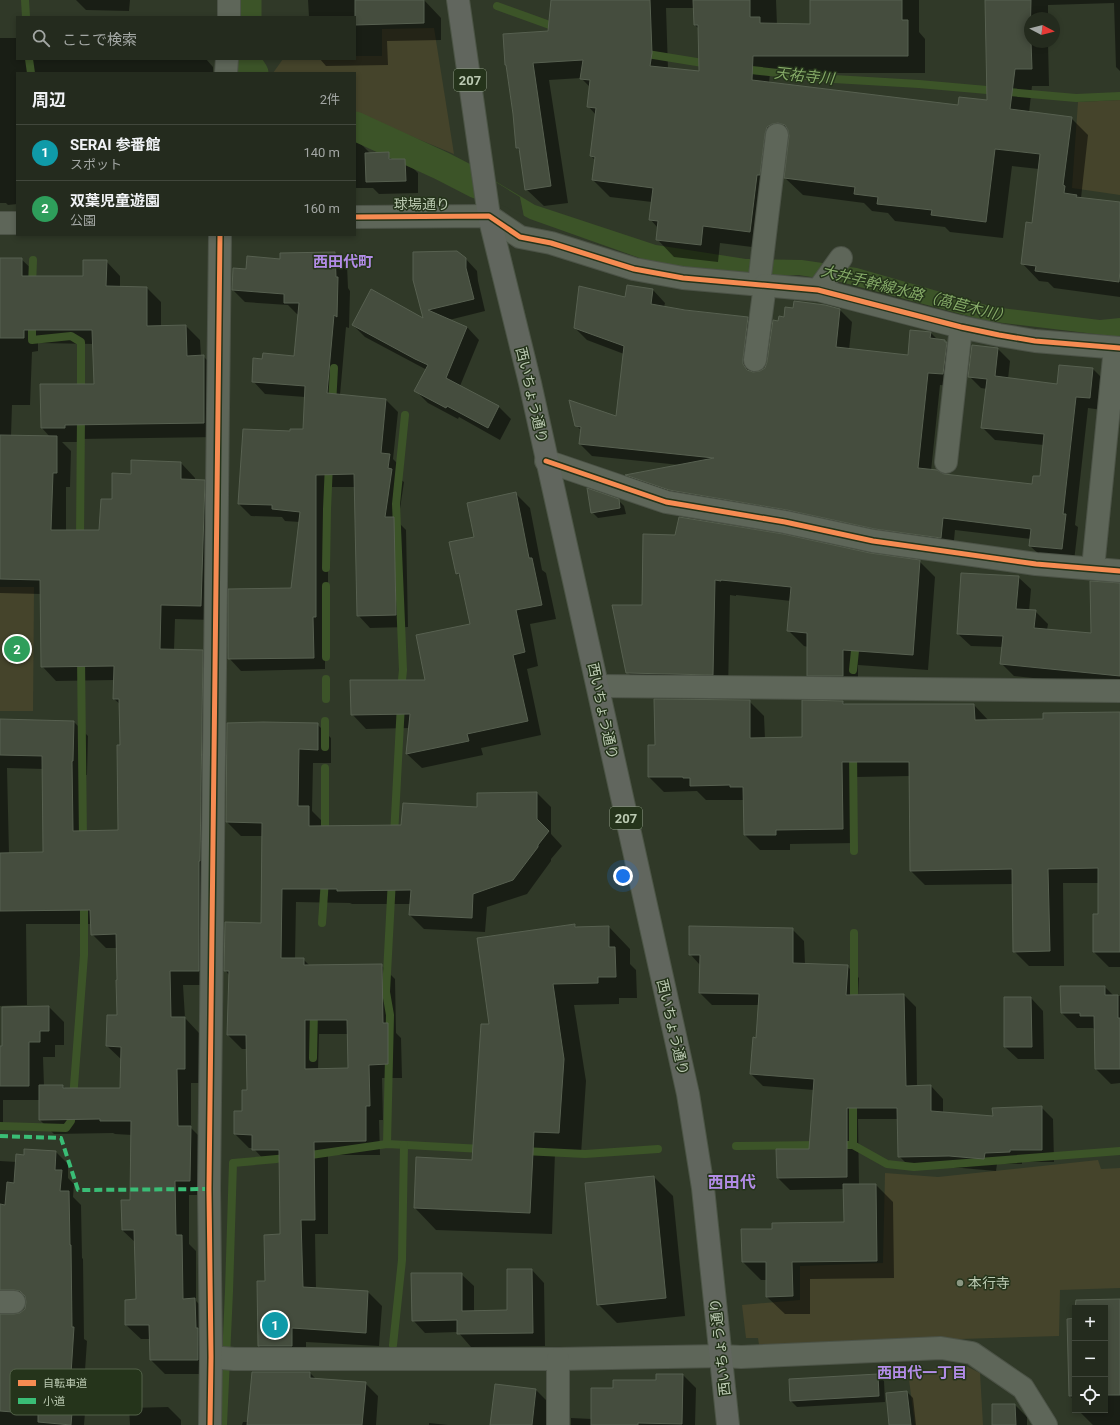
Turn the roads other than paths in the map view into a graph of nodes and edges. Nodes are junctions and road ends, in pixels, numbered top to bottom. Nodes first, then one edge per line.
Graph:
1 (229, 0) edge
2 (458, 0) edge
3 (228, 16) edge
4 (227, 60) edge
5 (226, 72) edge
6 (777, 135) dead end
7 (489, 216) junction
8 (356, 217) edge
9 (0, 223) edge
10 (16, 223) edge
11 (220, 236) edge
12 (841, 258) dead end
13 (762, 285) junction
14 (818, 290) junction
15 (961, 327) junction
16 (1117, 348) edge
17 (755, 360) dead end
18 (546, 461) junction
19 (946, 462) dead end
20 (1093, 568) junction
21 (1120, 570) edge
22 (598, 686) junction
23 (1120, 692) edge
24 (721, 1356) junction
25 (221, 1358) junction
26 (558, 1359) junction
27 (210, 1425) edge
28 (558, 1425) edge
29 (728, 1425) edge
30 (1046, 1425) edge

1 - 3 street
2 - 7 highway, 西いちょう通り / 207
4 - 5 street
6 - 13 street
7 - 8 street, 球場通り
7 - 13 street
7 - 18 highway, 西いちょう通り / 207
9 - 10 street
11 - 25 street
12 - 14 street
13 - 14 street
13 - 17 street
14 - 15 street
15 - 16 street
15 - 19 street
16 - 20 street
18 - 20 street
18 - 22 highway, 西いちょう通り / 207
20 - 21 street
22 - 23 street
22 - 24 highway, 西いちょう通り / 207
24 - 26 street
24 - 29 highway, 西いちょう通り / 207
24 - 30 street
25 - 26 street
25 - 27 street
26 - 28 street

